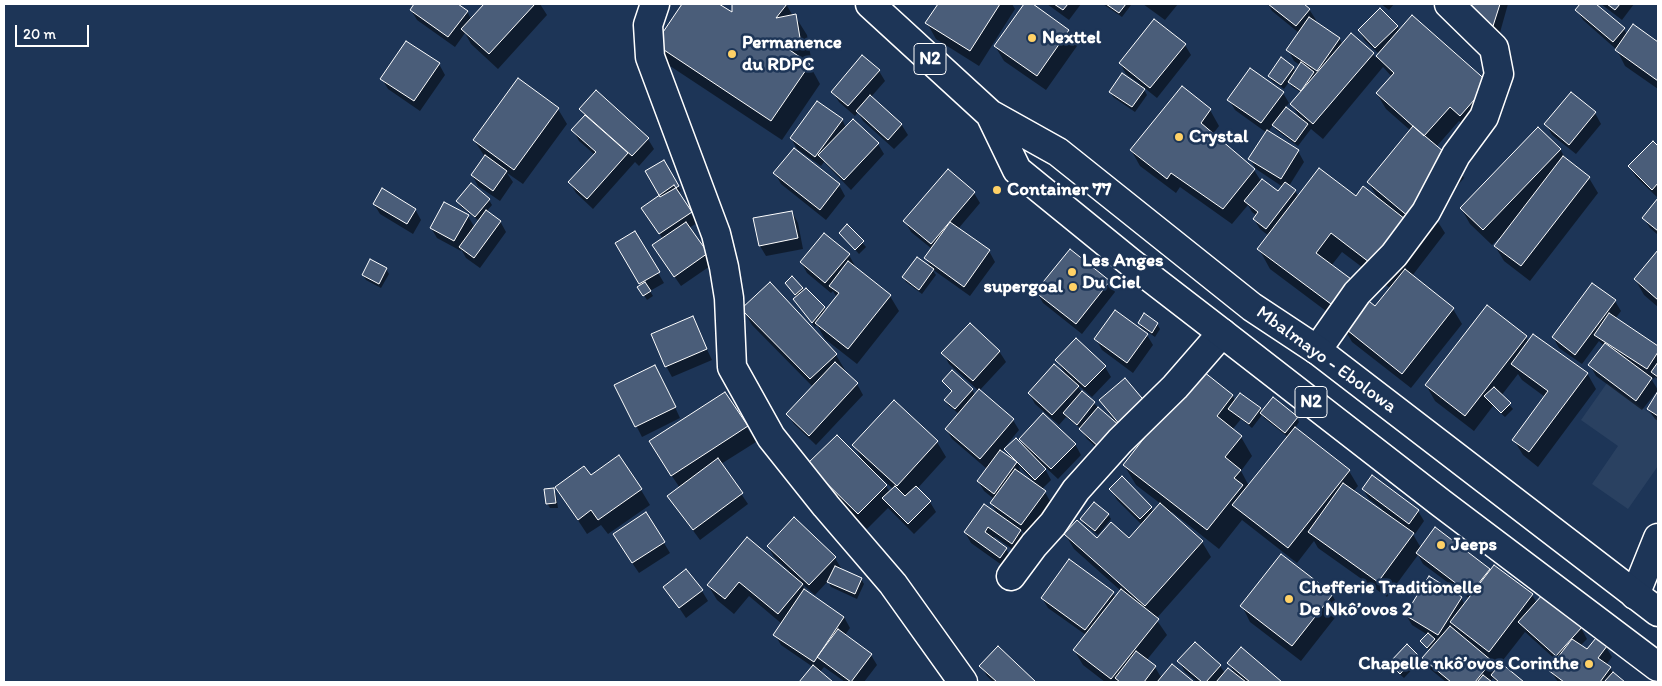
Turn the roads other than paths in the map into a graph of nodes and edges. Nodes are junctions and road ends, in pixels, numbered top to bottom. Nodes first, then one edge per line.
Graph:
1 (655, 4) edge
2 (870, 4) edge
3 (1449, 4) edge
4 (990, 114) junction
5 (1222, 333) junction
6 (1317, 350) junction
7 (1658, 538) edge
8 (1011, 576) dead end
9 (1635, 595) junction
10 (1658, 612) edge
11 (1658, 667) edge
12 (962, 682) edge

1 - 12 main road
2 - 4 main road, Mbalmayo - Ebolowa / N2
3 - 6 main road
4 - 5 main road, Mbalmayo - Ebolowa / N2
4 - 6 main road, Mbalmayo - Ebolowa / N2
5 - 8 main road
5 - 11 main road, Mbalmayo - Ebolowa / N2
6 - 9 main road, Mbalmayo - Ebolowa / N2
7 - 9 main road
9 - 10 main road, Mbalmayo - Ebolowa / N2

